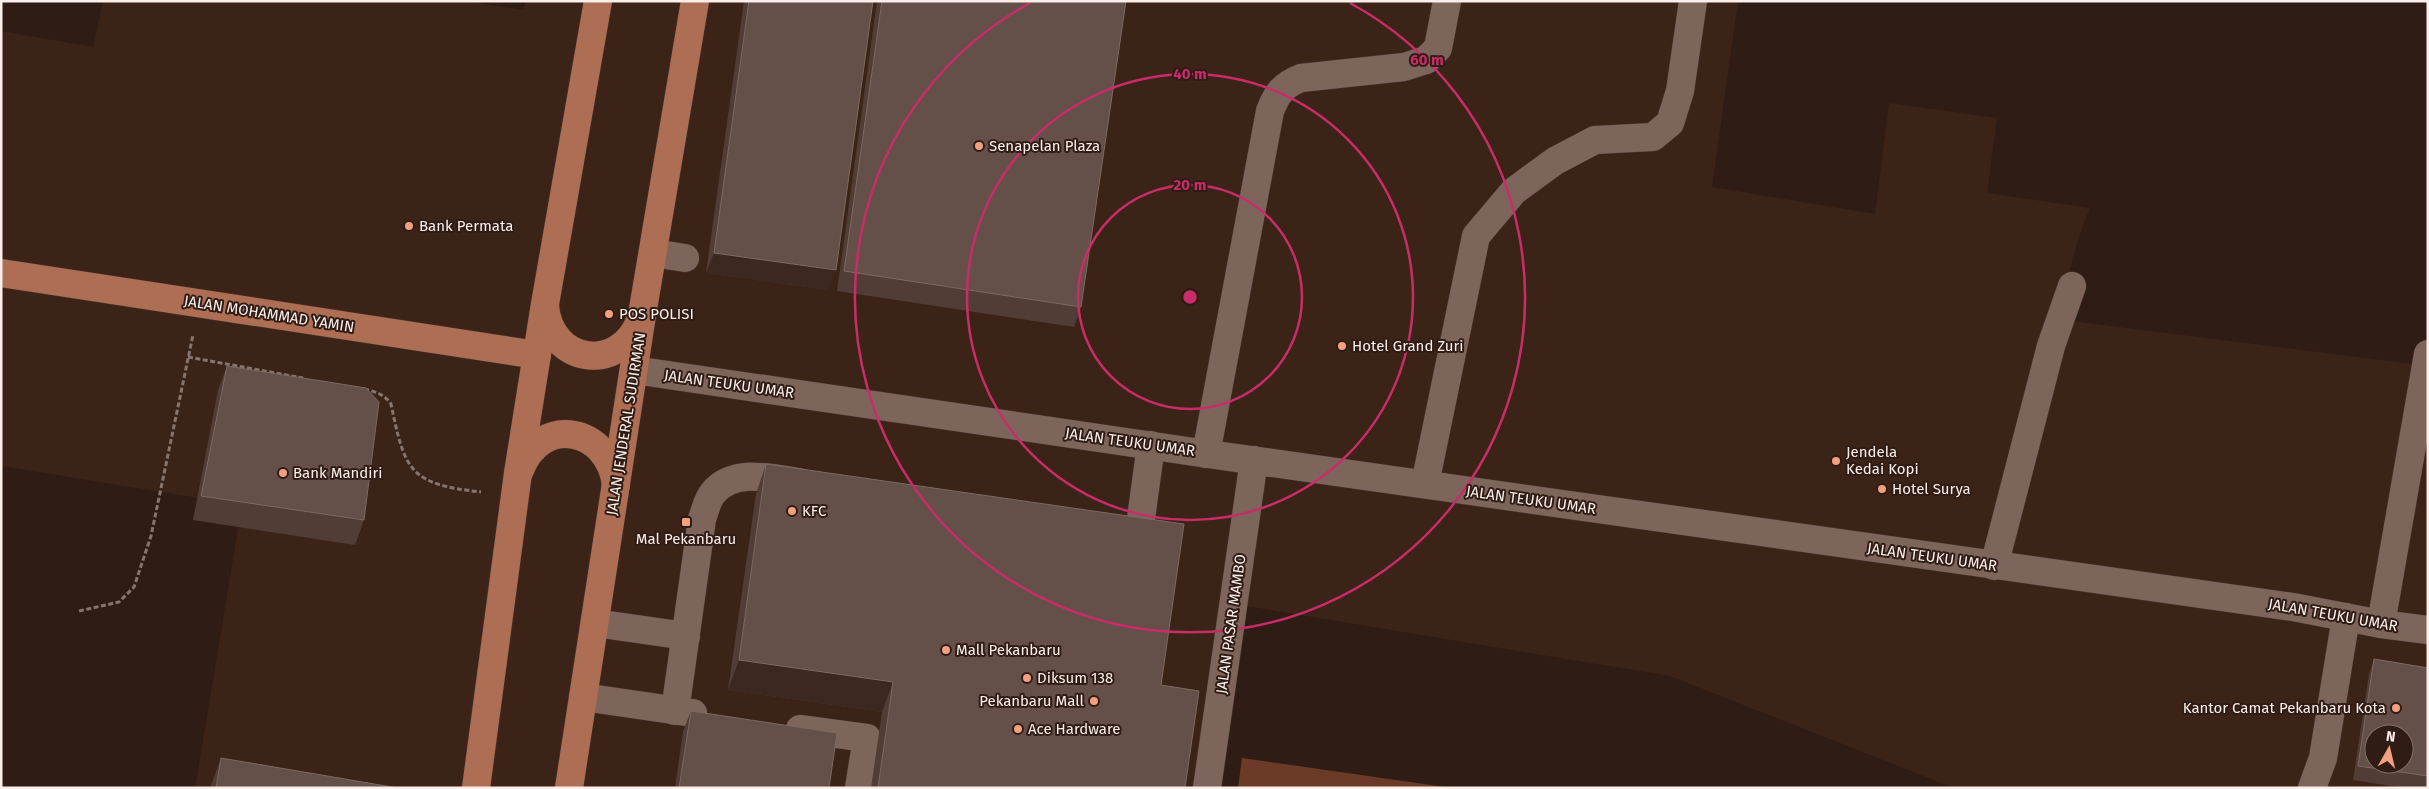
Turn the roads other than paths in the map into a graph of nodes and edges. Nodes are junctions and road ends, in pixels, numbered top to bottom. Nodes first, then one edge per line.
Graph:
1 (598, 1) edge
2 (695, 1) edge
3 (1447, 1) edge
4 (1693, 1) edge
5 (653, 253) junction
6 (685, 258) dead end
7 (1, 273) edge
8 (2072, 286) dead end
9 (545, 304) junction
10 (642, 315) junction
11 (537, 355) junction
12 (2427, 358) edge
13 (634, 370) junction
14 (1151, 445) junction
15 (1206, 454) junction
16 (1254, 460) junction
17 (1425, 484) junction
18 (517, 485) junction
19 (616, 485) junction
20 (827, 486) edge
21 (1110, 523) edge
22 (1994, 566) junction
23 (2346, 617) junction
24 (595, 623) junction
25 (2381, 624) junction
26 (2428, 630) edge
27 (686, 636) junction
28 (583, 697) junction
29 (675, 711) junction
30 (713, 716) edge
31 (771, 724) edge
32 (476, 788) edge
33 (569, 788) edge
34 (859, 788) edge
35 (1207, 788) edge
36 (2312, 788) edge

1 - 9 main road
2 - 5 main road, JALAN JENDERAL SUDIRMAN
3 - 15 street
4 - 17 street
5 - 6 street
5 - 10 main road, JALAN JENDERAL SUDIRMAN
7 - 11 main road, JALAN MOHAMMAD YAMIN
8 - 22 street
9 - 10 main road
9 - 11 main road
10 - 13 main road, JALAN JENDERAL SUDIRMAN
11 - 18 main road
12 - 25 street
13 - 14 street, JALAN TEUKU UMAR
13 - 19 main road, JALAN JENDERAL SUDIRMAN
14 - 15 street, JALAN TEUKU UMAR
14 - 21 street
15 - 16 street, JALAN TEUKU UMAR
16 - 17 street, JALAN TEUKU UMAR
16 - 35 street, JALAN PASAR MAMBO
17 - 22 street, JALAN TEUKU UMAR
18 - 19 main road
18 - 32 main road
19 - 24 main road, JALAN JENDERAL SUDIRMAN
20 - 27 street
22 - 23 street, JALAN TEUKU UMAR
23 - 25 street, JALAN TEUKU UMAR
23 - 36 street
24 - 27 street
24 - 28 main road, JALAN JENDERAL SUDIRMAN
25 - 26 street, JALAN TEUKU UMAR
27 - 29 street
28 - 29 street
28 - 33 main road, JALAN JENDERAL SUDIRMAN
29 - 30 street
31 - 34 street

